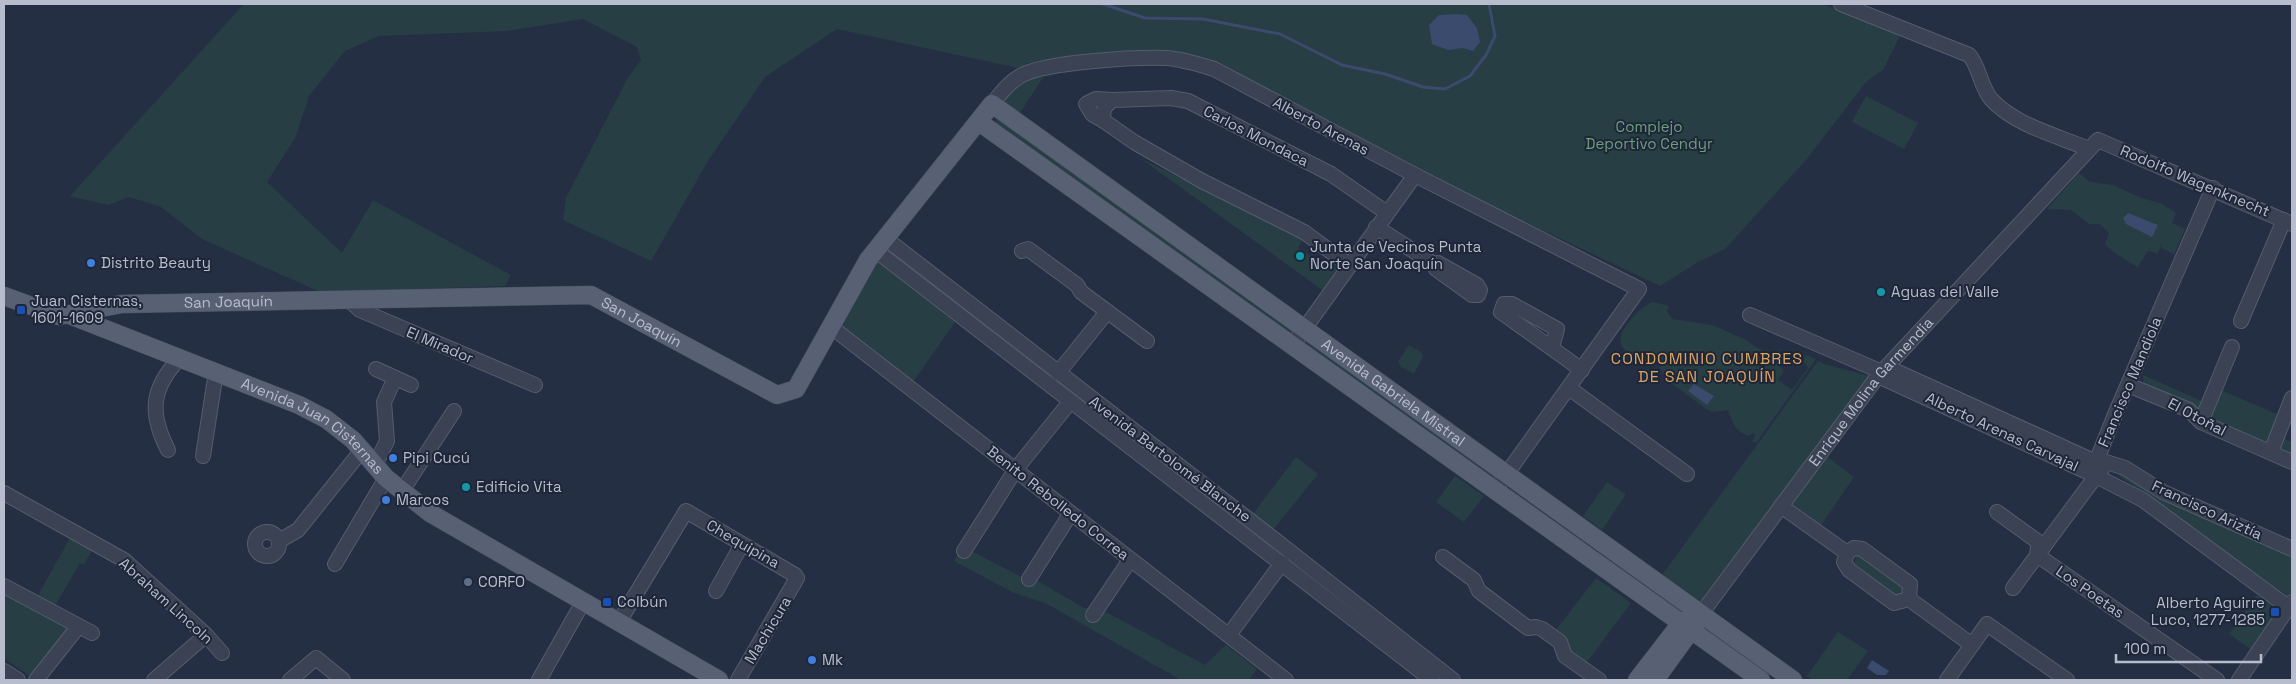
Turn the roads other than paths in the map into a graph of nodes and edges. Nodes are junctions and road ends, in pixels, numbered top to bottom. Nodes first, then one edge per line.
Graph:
1 (1841, 4) edge
2 (992, 104) junction
3 (978, 122) junction
4 (2094, 144) junction
5 (1415, 175) junction
6 (2213, 188) junction
7 (1386, 212) junction
8 (2288, 222) edge
9 (1376, 227) junction
10 (880, 244) junction
11 (1022, 251) dead end
12 (1434, 264) dead end
13 (1348, 265) junction
14 (4, 288) edge
15 (4, 296) edge
16 (349, 300) junction
17 (1107, 312) junction
18 (69, 314) junction
19 (1750, 315) dead end
20 (2241, 321) dead end
21 (830, 326) junction
22 (1304, 329) junction
23 (1147, 341) dead end
24 (1292, 346) junction
25 (2232, 346) dead end
26 (1552, 348) dead end
27 (180, 358) junction
28 (376, 369) dead end
29 (1582, 370) junction
30 (216, 372) junction
31 (1882, 372) junction
32 (1058, 374) junction
33 (395, 378) junction
34 (411, 384) dead end
35 (535, 385) dead end
36 (2128, 385) junction
37 (1569, 388) junction
38 (2292, 398) edge
39 (1070, 402) junction
40 (454, 411) dead end
41 (2201, 422) junction
42 (168, 450) dead end
43 (362, 450) junction
44 (2271, 452) junction
45 (203, 456) dead end
46 (2292, 462) edge
47 (375, 465) junction
48 (1016, 469) junction
49 (2096, 469) junction
50 (1507, 474) junction
51 (1687, 474) dead end
52 (386, 478) junction
53 (1495, 490) junction
54 (402, 491) junction
55 (4, 493) edge
56 (1781, 506) junction
57 (1997, 512) dead end
58 (1071, 513) junction
59 (279, 541) dead end
60 (742, 544) junction
61 (2040, 548) junction
62 (2292, 549) edge
63 (964, 551) dead end
64 (1847, 553) junction
65 (1443, 557) dead end
66 (1130, 560) junction
67 (1282, 563) junction
68 (335, 564) dead end
69 (797, 578) joint
70 (1029, 579) dead end
71 (4, 586) edge
72 (2013, 588) dead end
73 (716, 590) dead end
74 (1909, 599) junction
75 (584, 602) junction
76 (2291, 606) edge
77 (1701, 614) junction
78 (1093, 615) dead end
79 (619, 622) junction
80 (78, 627) junction
81 (1686, 627) junction
82 (92, 633) dead end
83 (206, 635) junction
84 (1229, 636) junction
85 (1972, 645) junction
86 (222, 653) dead end
87 (4, 671) edge
88 (700, 676) edge
89 (18, 680) edge
90 (36, 680) edge
91 (154, 680) edge
92 (290, 680) edge
93 (343, 680) edge
94 (539, 680) edge
95 (719, 680) edge
96 (738, 680) edge
97 (1286, 680) edge
98 (1432, 680) edge
99 (1453, 680) edge
100 (1599, 680) edge
101 (1637, 680) edge
102 (1655, 680) edge
103 (1761, 680) edge
104 (1793, 680) edge
105 (1947, 680) edge
106 (2067, 680) edge
107 (2216, 680) edge
108 (2239, 680) edge

1 - 4 street, Rodolfo Wagenknecht
2 - 3 main road, San Joaquín
2 - 5 street, Alberto Arenas
2 - 22 main road, Avenida Gabriela Mistral
3 - 10 main road, San Joaquín
3 - 24 main road, Avenida Gabriela Mistral
4 - 6 street, Rodolfo Wagenknecht
4 - 31 street, Enrique Molina Garmendia
5 - 7 street
5 - 29 street, Alberto Arenas
6 - 8 street, Rodolfo Wagenknecht
6 - 36 street, Francisco Mandiola
7 - 9 street
7 - 13 street, Carlos Mondaca
8 - 20 street
9 - 12 street
9 - 13 street
10 - 21 main road, San Joaquín
10 - 32 street, Avenida Bartolomé Blanche
10 - 39 street, Avenida Bartolomé Blanche
11 - 17 street
13 - 22 street
14 - 18 main road, Avenida Juan Cisternas
15 - 18 main road, Avenida Juan Cisternas
16 - 18 main road, San Joaquín
16 - 21 main road, San Joaquín
16 - 35 street, El Mirador
17 - 23 street
17 - 32 street
18 - 27 main road, Avenida Juan Cisternas
19 - 31 street
21 - 48 street, Benito Rebolledo Correa
22 - 24 street
22 - 50 main road, Avenida Gabriela Mistral
24 - 53 main road, Avenida Gabriela Mistral
25 - 41 street
26 - 29 street
27 - 30 main road, Avenida Juan Cisternas
27 - 42 street
28 - 33 street
29 - 37 street
30 - 43 main road, Avenida Juan Cisternas
30 - 45 street
31 - 49 street, Alberto Arenas Carvajal
31 - 56 street, Enrique Molina Garmendia
32 - 99 street, Avenida Bartolomé Blanche
33 - 34 street
33 - 47 street
36 - 41 street, El Otoñal
36 - 49 street, Francisco Mandiola
37 - 50 street
37 - 51 street
38 - 44 street
39 - 48 street
39 - 67 street, Avenida Bartolomé Blanche
40 - 54 street
41 - 44 street, El Otoñal
43 - 47 main road, Avenida Juan Cisternas
43 - 59 street
44 - 46 street, El Otoñal
47 - 52 main road, Avenida Juan Cisternas
48 - 58 street, Benito Rebolledo Correa
48 - 63 street
49 - 61 street, Francisco Mandiola
49 - 62 street, Francisco Ariztía
49 - 76 street, Alberto Arenas Carvajal
50 - 53 street
50 - 77 main road, Avenida Gabriela Mistral
52 - 54 main road, Avenida Juan Cisternas
52 - 68 street
53 - 81 main road, Avenida Gabriela Mistral
54 - 75 main road, Avenida Juan Cisternas
55 - 83 street, Abraham Lincoln
56 - 64 street
56 - 77 street, Enrique Molina Garmendia
57 - 61 street, Los Poetas
58 - 66 street, Benito Rebolledo Correa
58 - 70 street
60 - 69 street, Chequipina
60 - 73 street
60 - 79 street, Chequipina
61 - 72 street, Francisco Mandiola
61 - 107 street, Los Poetas
64 - 74 street
64 - 74 street
65 - 100 street
66 - 78 street
66 - 84 street, Benito Rebolledo Correa
67 - 84 street
67 - 98 street, Avenida Bartolomé Blanche
69 - 96 street, Machicura
71 - 80 street
74 - 85 street
75 - 79 main road, Avenida Juan Cisternas
75 - 94 street
76 - 108 street
77 - 81 main road, Enrique Molina Garmendia
77 - 104 main road, Avenida Gabriela Mistral
79 - 88 main road, Avenida Juan Cisternas
80 - 82 street
80 - 90 street
81 - 101 main road, Enrique Molina Garmendia
81 - 102 main road, Enrique Molina Garmendia
81 - 103 main road, Avenida Gabriela Mistral
83 - 86 street, Abraham Lincoln
83 - 91 street
84 - 97 street, Benito Rebolledo Correa
85 - 105 street
85 - 106 street
87 - 89 street
88 - 95 main road, Avenida Juan Cisternas
92 - 93 street

